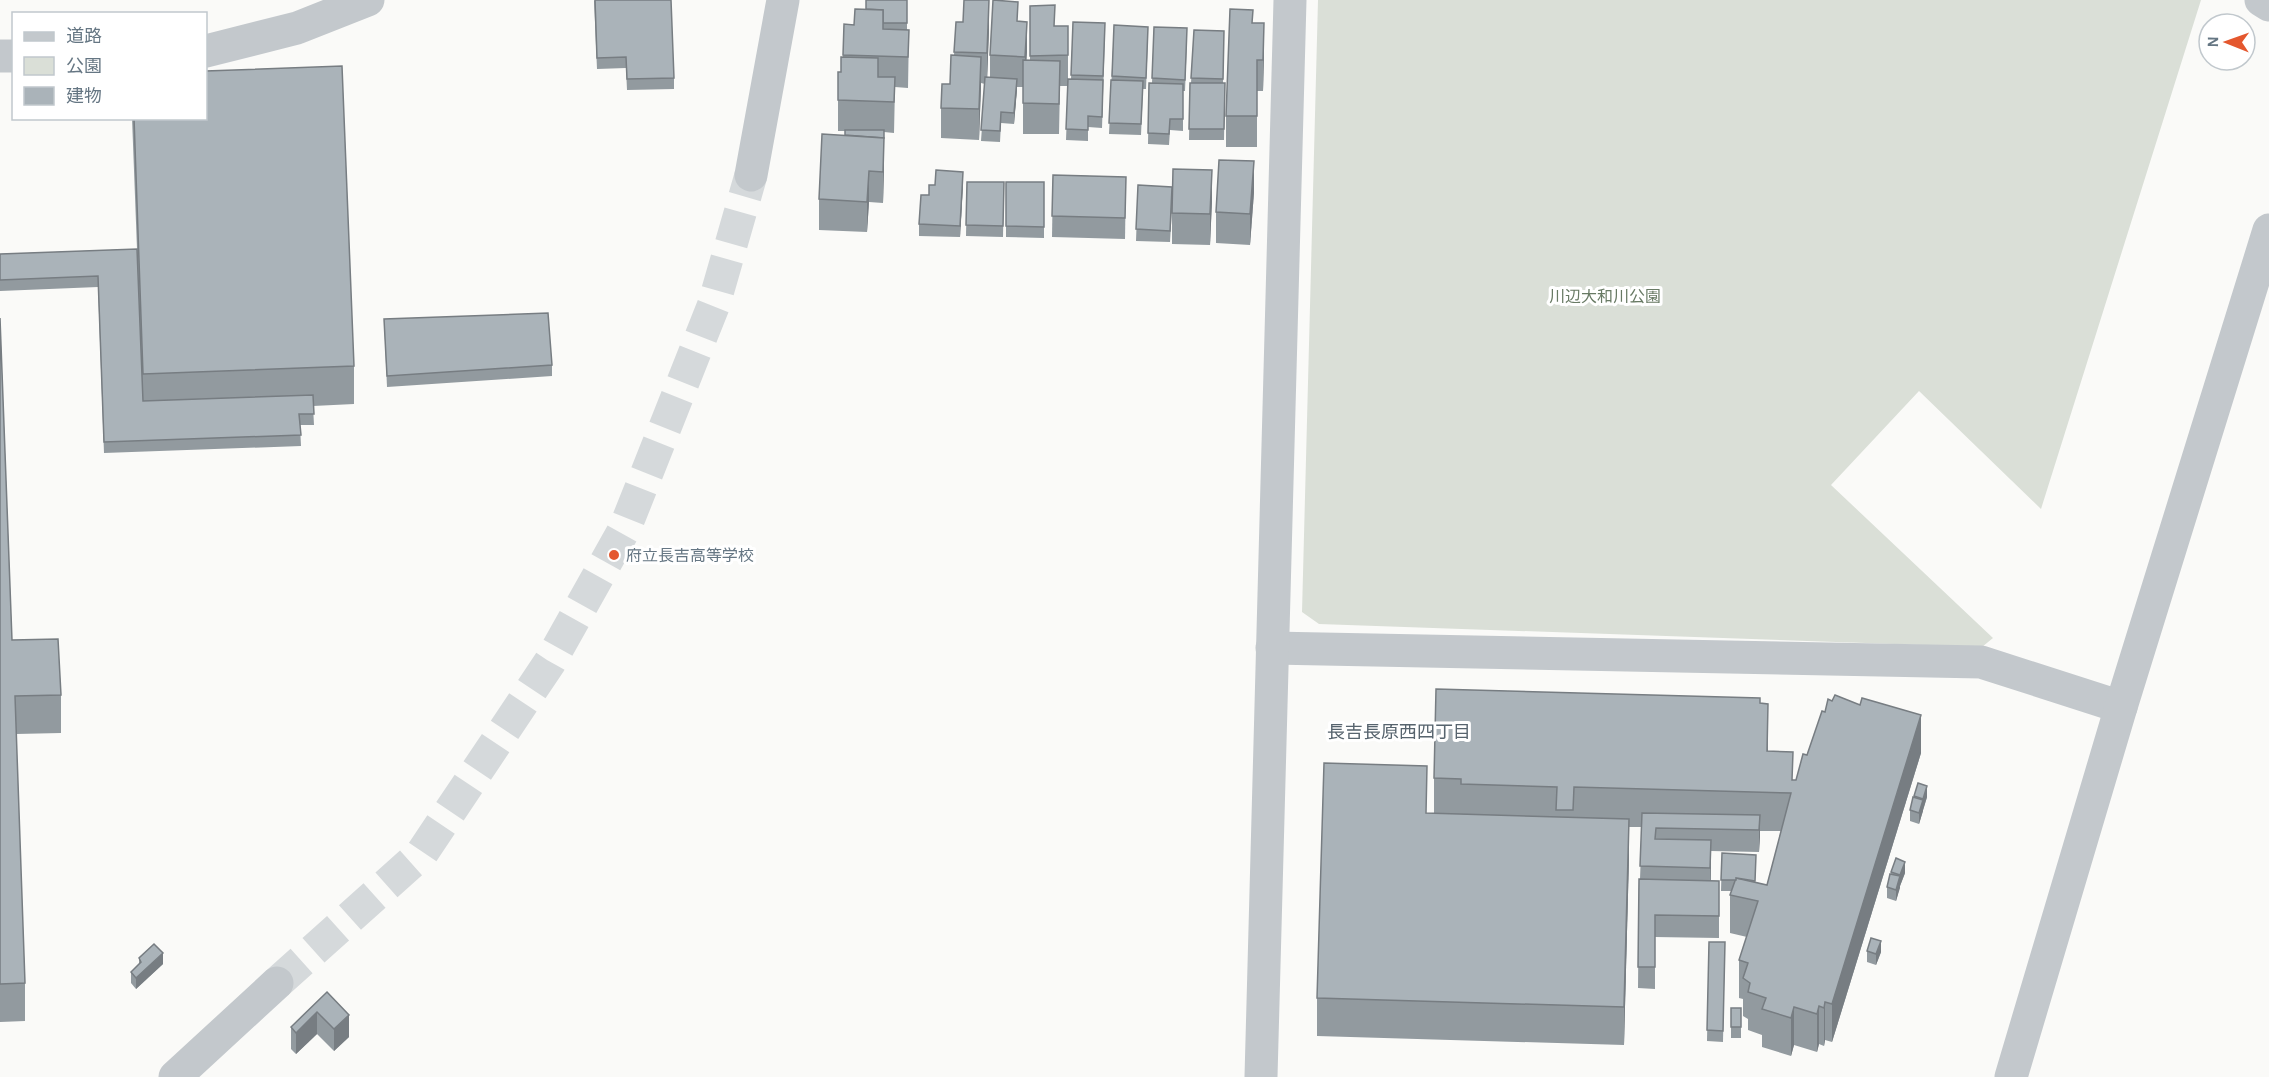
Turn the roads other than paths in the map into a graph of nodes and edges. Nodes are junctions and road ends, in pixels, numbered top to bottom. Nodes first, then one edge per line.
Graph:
1 (368, 0) edge
2 (783, 0) edge
3 (1290, 0) edge
4 (2261, 0) edge
5 (2269, 5) edge
6 (207, 51) edge
7 (751, 176) tunnel mouth
8 (2269, 230) edge
9 (1272, 648) junction
10 (2121, 707) junction
11 (278, 983) tunnel mouth
12 (175, 1077) edge
13 (1261, 1077) edge
14 (2011, 1077) edge

1 - 6 street
2 - 7 street
3 - 9 street
4 - 5 street
8 - 10 street
9 - 10 street
9 - 13 street
10 - 14 street
11 - 12 street

